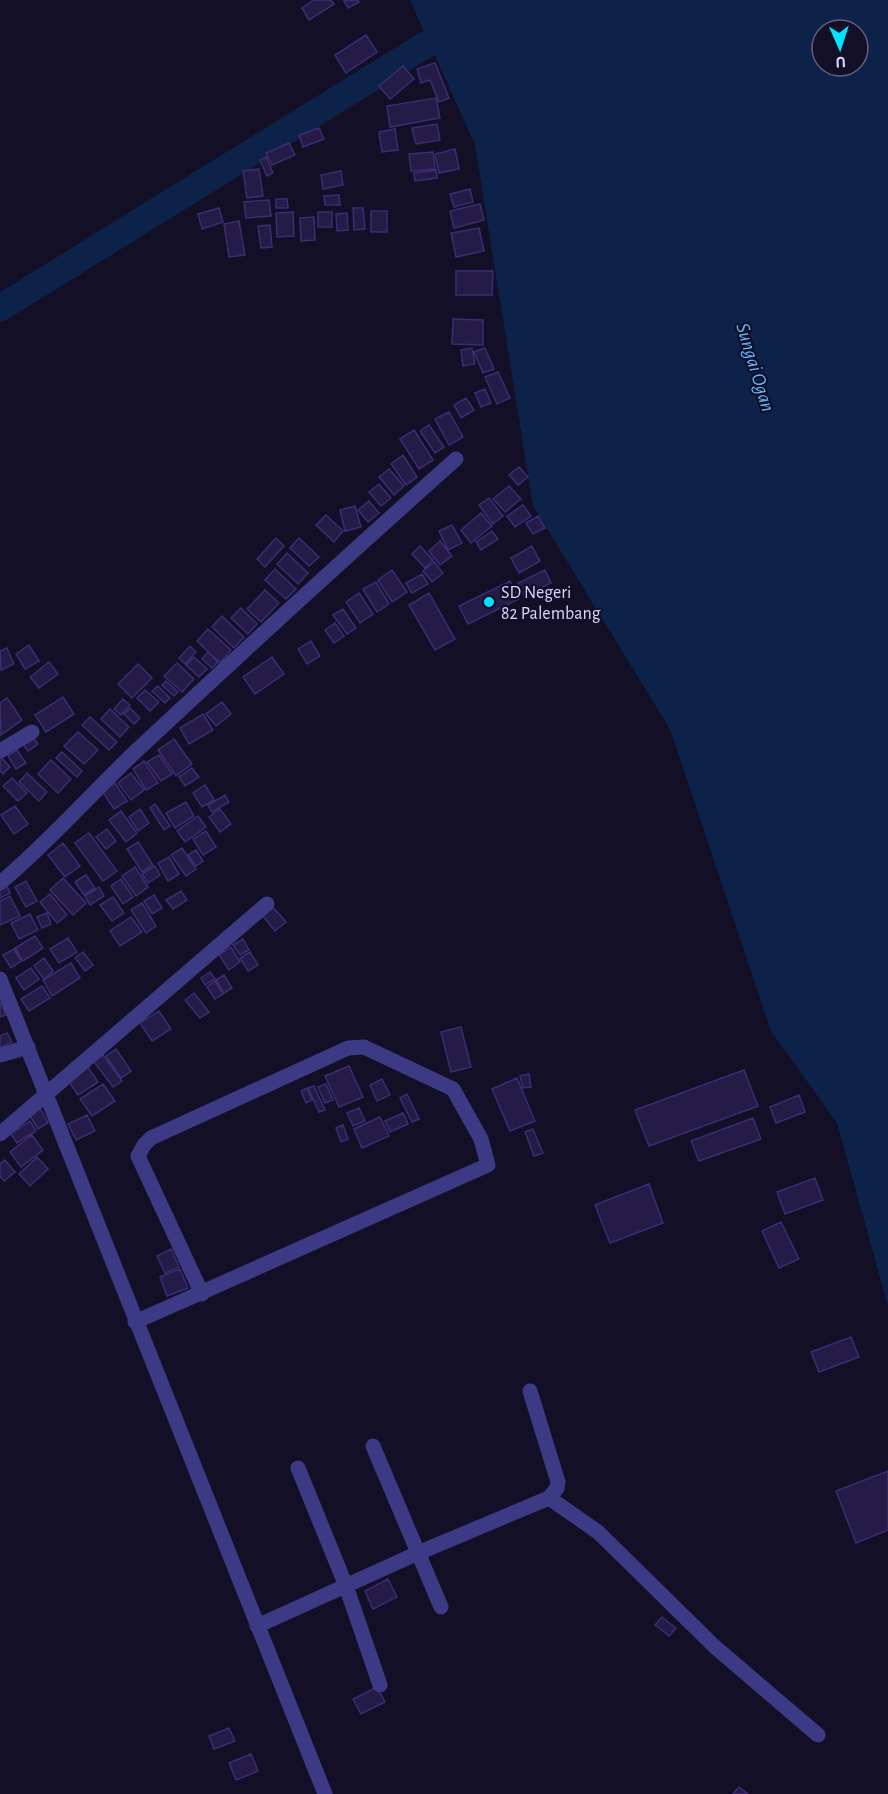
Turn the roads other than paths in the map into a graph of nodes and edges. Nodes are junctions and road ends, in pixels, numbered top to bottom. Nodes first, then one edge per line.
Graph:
1 (456, 459) dead end
2 (32, 732) dead end
3 (0, 751) edge
4 (0, 883) edge
5 (267, 904) dead end
6 (0, 979) edge
7 (28, 1047) junction
8 (0, 1055) edge
9 (46, 1096) junction
10 (0, 1134) edge
11 (202, 1294) junction
12 (135, 1322) junction
13 (530, 1391) dead end
14 (373, 1446) dead end
15 (298, 1468) dead end
16 (549, 1498) junction
17 (418, 1553) junction
18 (346, 1586) junction
19 (441, 1607) dead end
20 (257, 1626) junction
21 (380, 1685) dead end
22 (818, 1735) dead end
23 (325, 1794) edge

1 - 4 street
2 - 3 street
5 - 9 street
6 - 7 street
7 - 8 street
7 - 9 street
9 - 10 street
9 - 12 street
11 - 11 street
11 - 12 street
12 - 20 street
13 - 16 street
14 - 17 street
15 - 18 street
16 - 17 street
16 - 22 street
17 - 18 street
17 - 19 street
18 - 20 street
18 - 21 street
20 - 23 street

